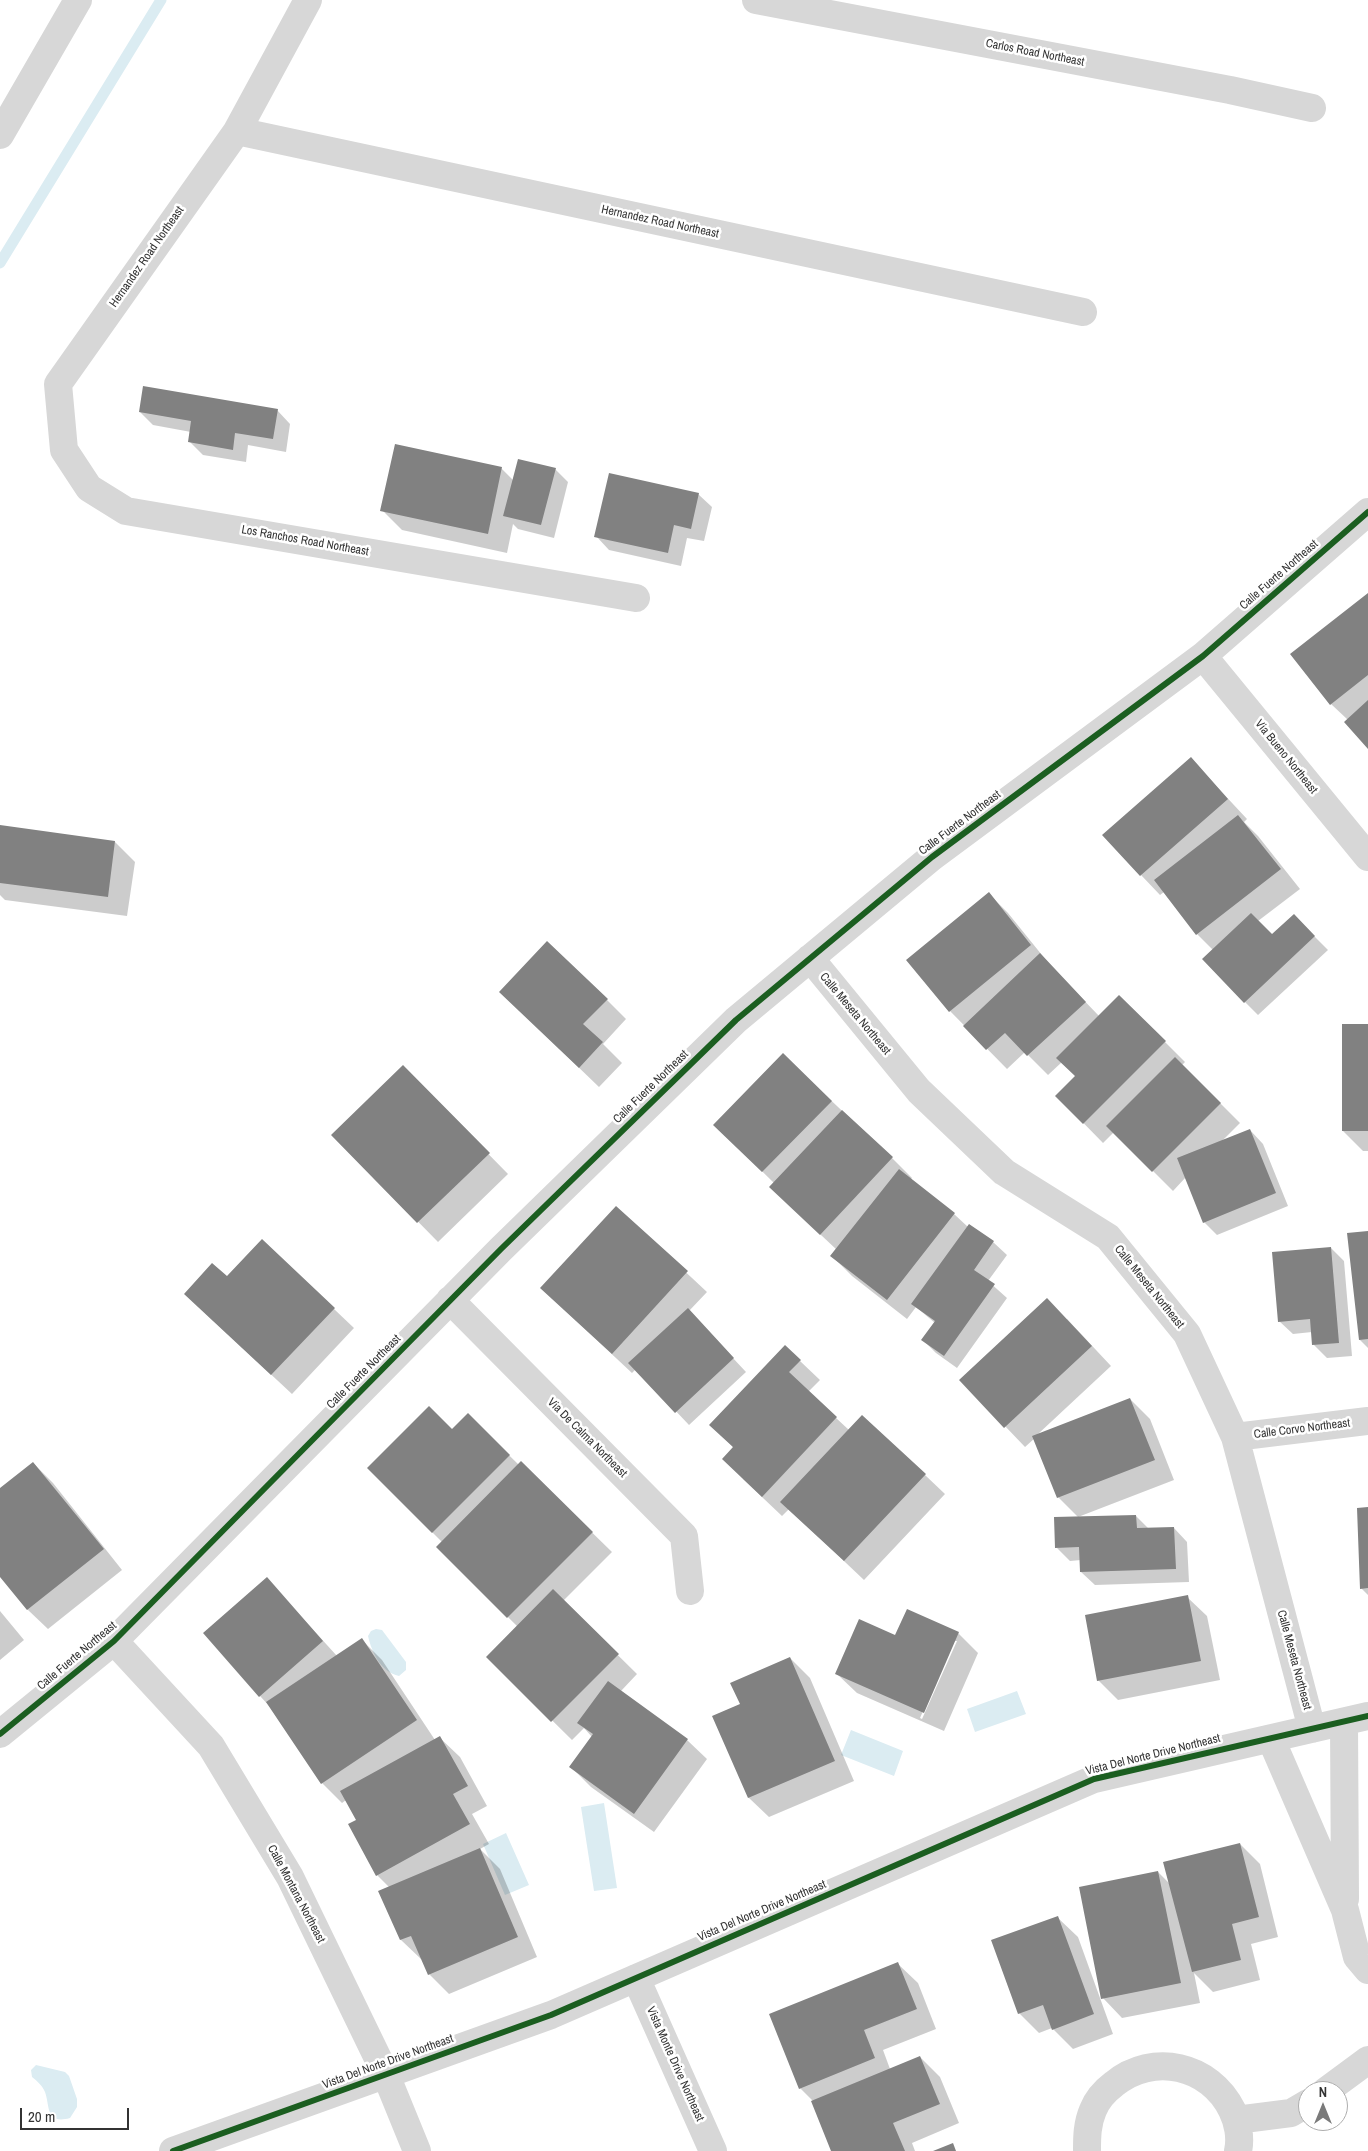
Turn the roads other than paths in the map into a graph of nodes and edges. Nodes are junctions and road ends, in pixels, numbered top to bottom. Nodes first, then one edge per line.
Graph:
1 (78, 0) edge
2 (308, 0) edge
3 (756, 0) edge
4 (1312, 108) dead end
5 (237, 131) junction
6 (0, 134) edge
7 (1083, 312) dead end
8 (58, 384) joint
9 (1368, 512) edge
10 (636, 598) dead end
11 (1203, 656) junction
12 (1368, 857) edge
13 (810, 958) junction
14 (450, 1300) junction
15 (1368, 1421) edge
16 (1235, 1437) junction
17 (690, 1591) dead end
18 (114, 1641) junction
19 (1356, 1719) edge
20 (1312, 1729) junction
21 (0, 1734) edge
22 (1271, 1739) junction
23 (1345, 1910) junction
24 (1368, 1970) edge
25 (636, 1978) junction
26 (1368, 2060) edge
27 (386, 2075) junction
28 (1340, 2081) edge
29 (1298, 2109) edge
30 (1236, 2120) junction
31 (172, 2151) edge
32 (417, 2151) edge
33 (714, 2151) edge
34 (1086, 2151) edge
35 (1238, 2151) edge

1 - 6 street
2 - 5 street, Hernandez Road Northeast
3 - 4 street, Carlos Road Northeast
5 - 7 street, Hernandez Road Northeast
5 - 8 street, Hernandez Road Northeast
8 - 10 street, Los Ranchos Road Northeast
9 - 11 street, Calle Fuerte Northeast
11 - 12 street, Via Bueno Northeast
11 - 13 street, Calle Fuerte Northeast
13 - 14 street, Calle Fuerte Northeast
13 - 16 street, Calle Meseta Northeast
14 - 17 street, Via De Calma Northeast
14 - 18 street, Calle Fuerte Northeast
15 - 16 street, Calle Corvo Northeast
16 - 20 street, Calle Meseta Northeast
18 - 21 street, Calle Fuerte Northeast
18 - 27 street, Calle Montana Northeast
19 - 20 street, Vista Del Norte Drive Northeast
19 - 23 street
20 - 22 street, Vista Del Norte Drive Northeast
22 - 23 street
22 - 25 street, Vista Del Norte Drive Northeast
23 - 24 street
25 - 27 street, Vista Del Norte Drive Northeast
25 - 33 street, Vista Monte Drive Northeast
26 - 28 street
27 - 31 street, Vista Del Norte Drive Northeast
27 - 32 street, Calle Montana Northeast
29 - 30 street
30 - 34 street
30 - 35 street

